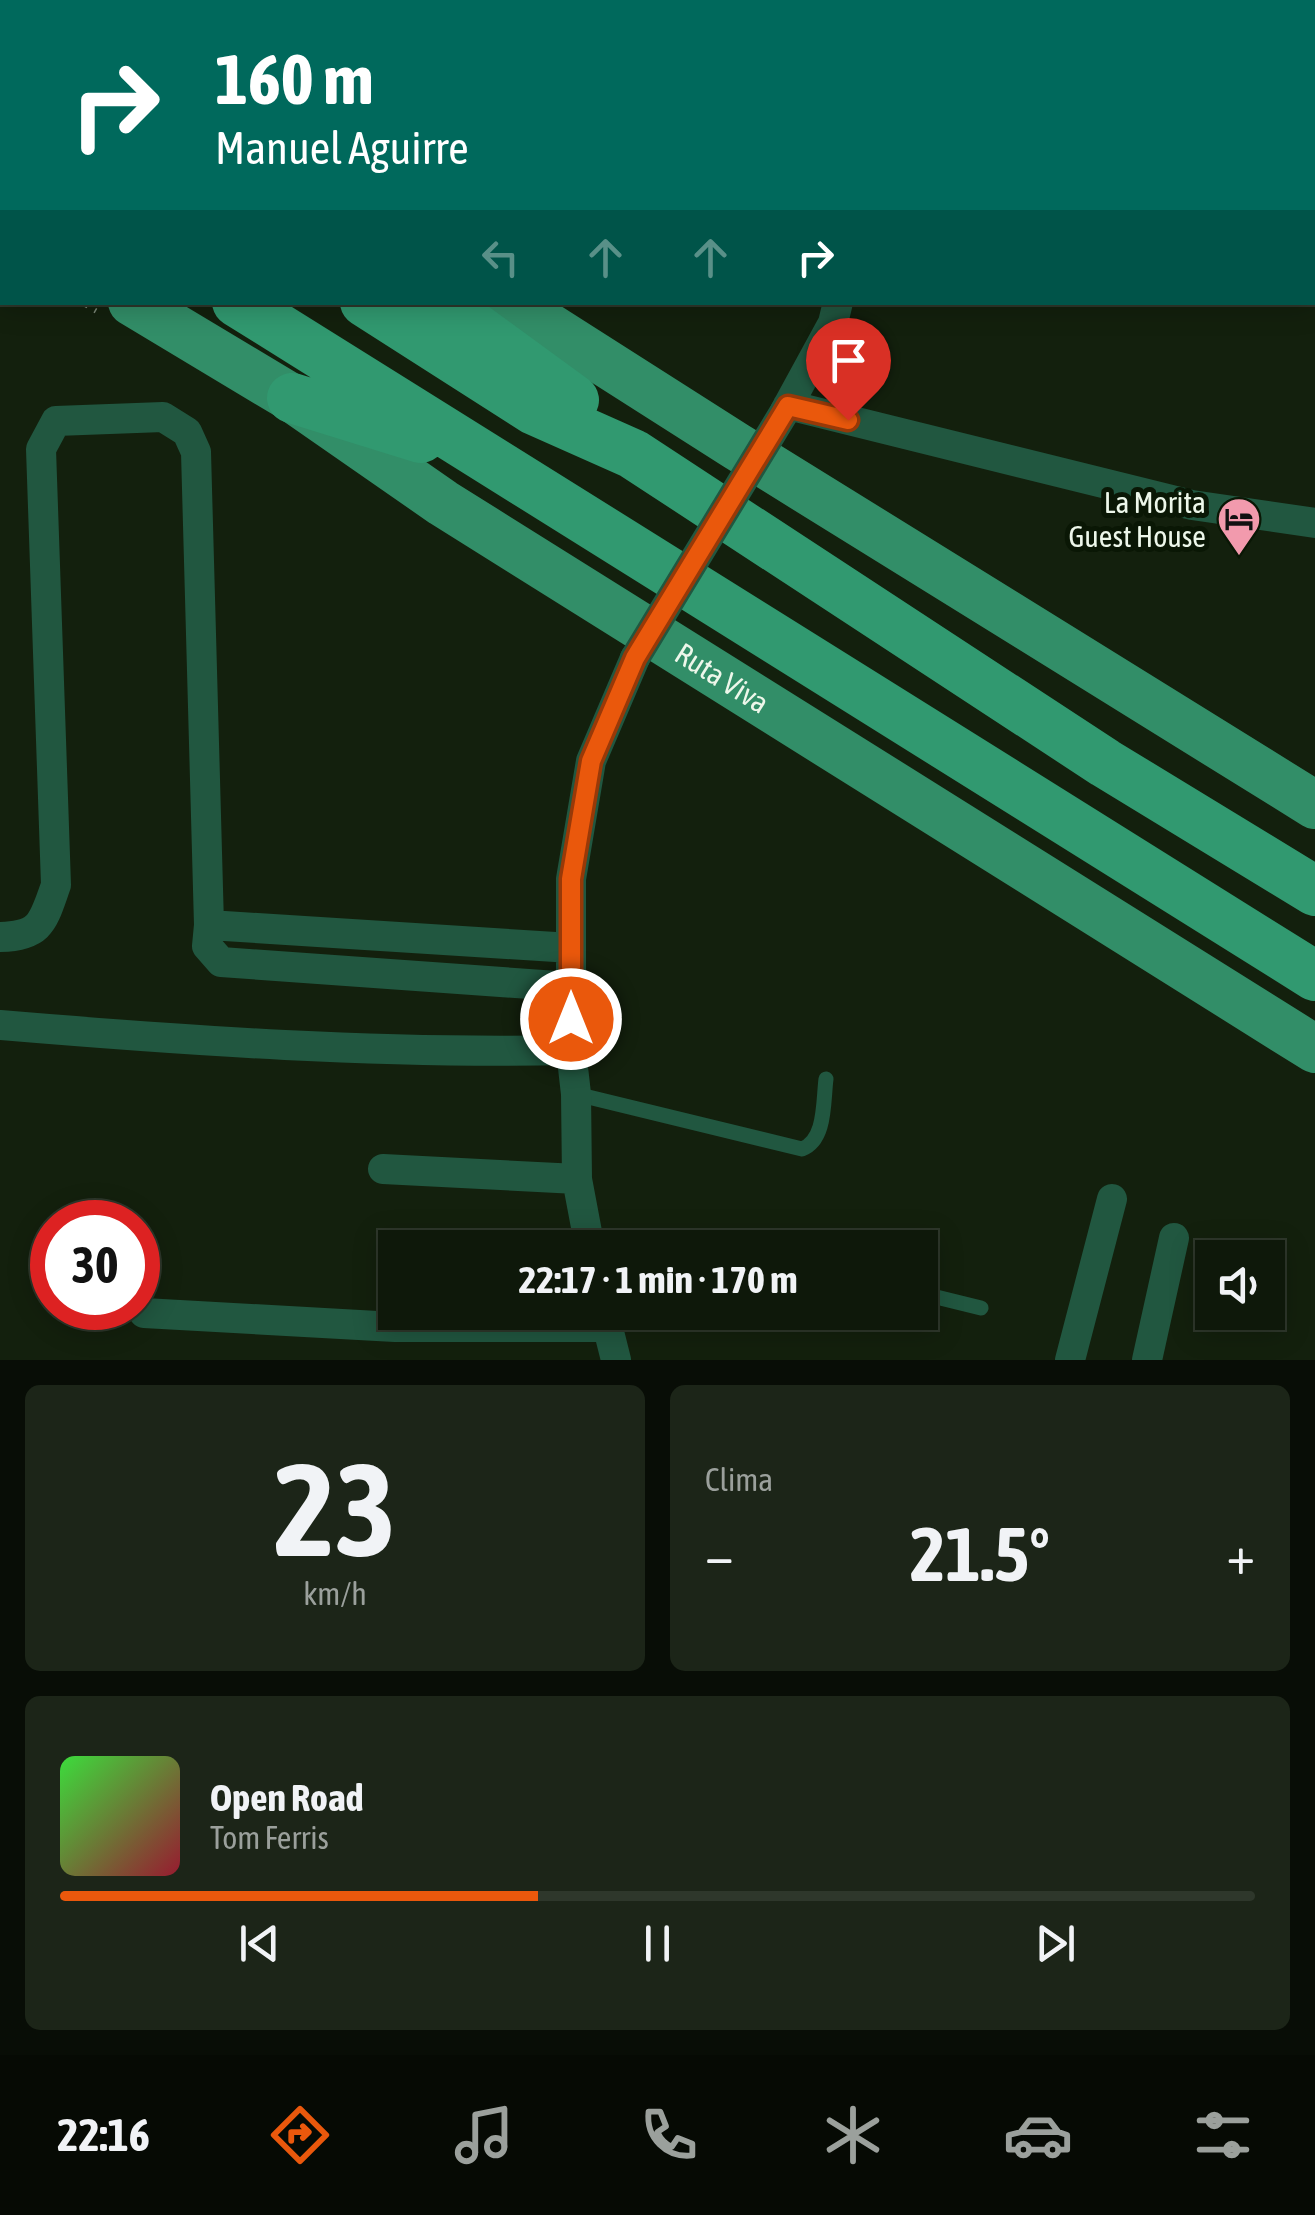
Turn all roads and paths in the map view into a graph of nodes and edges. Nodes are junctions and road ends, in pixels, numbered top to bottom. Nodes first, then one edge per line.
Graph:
1 (137, 305) edge
2 (241, 305) edge
3 (371, 305) edge
4 (444, 305) edge
5 (515, 305) edge
6 (837, 305) edge
7 (292, 398) junction
8 (787, 408) junction
9 (633, 454) junction
10 (489, 458) junction
11 (1315, 524) edge
12 (1315, 805) edge
13 (1315, 891) edge
14 (209, 925) junction
15 (0, 936) edge
16 (571, 948) junction
17 (1315, 976) edge
18 (571, 987) junction
19 (0, 1025) edge
20 (1315, 1049) edge
21 (570, 1050) junction
22 (826, 1079) dead end
23 (576, 1094) junction
24 (383, 1169) dead end
25 (577, 1178) junction
26 (1112, 1199) dead end
27 (587, 1230) edge
28 (1174, 1238) dead end
29 (938, 1297) edge
30 (981, 1308) dead end
31 (160, 1314) edge
32 (378, 1326) edge
33 (608, 1330) edge
34 (616, 1360) edge
35 (1070, 1360) edge
36 (1147, 1360) edge

1 - 7 main road, Ruta Viva
2 - 10 highway, Ruta Viva
3 - 9 highway
4 - 9 highway
5 - 12 main road
6 - 8 street
7 - 10 highway
7 - 20 main road, Ruta Viva
8 - 11 street
8 - 16 street, bridge
9 - 13 highway
10 - 17 highway, Ruta Viva
14 - 15 street
14 - 16 street
14 - 18 street
16 - 18 street
18 - 21 street
19 - 21 street
21 - 23 street
22 - 23 lane
23 - 25 street
24 - 25 street
25 - 27 street
26 - 35 street
28 - 36 street
29 - 30 lane
31 - 32 street
33 - 34 street

